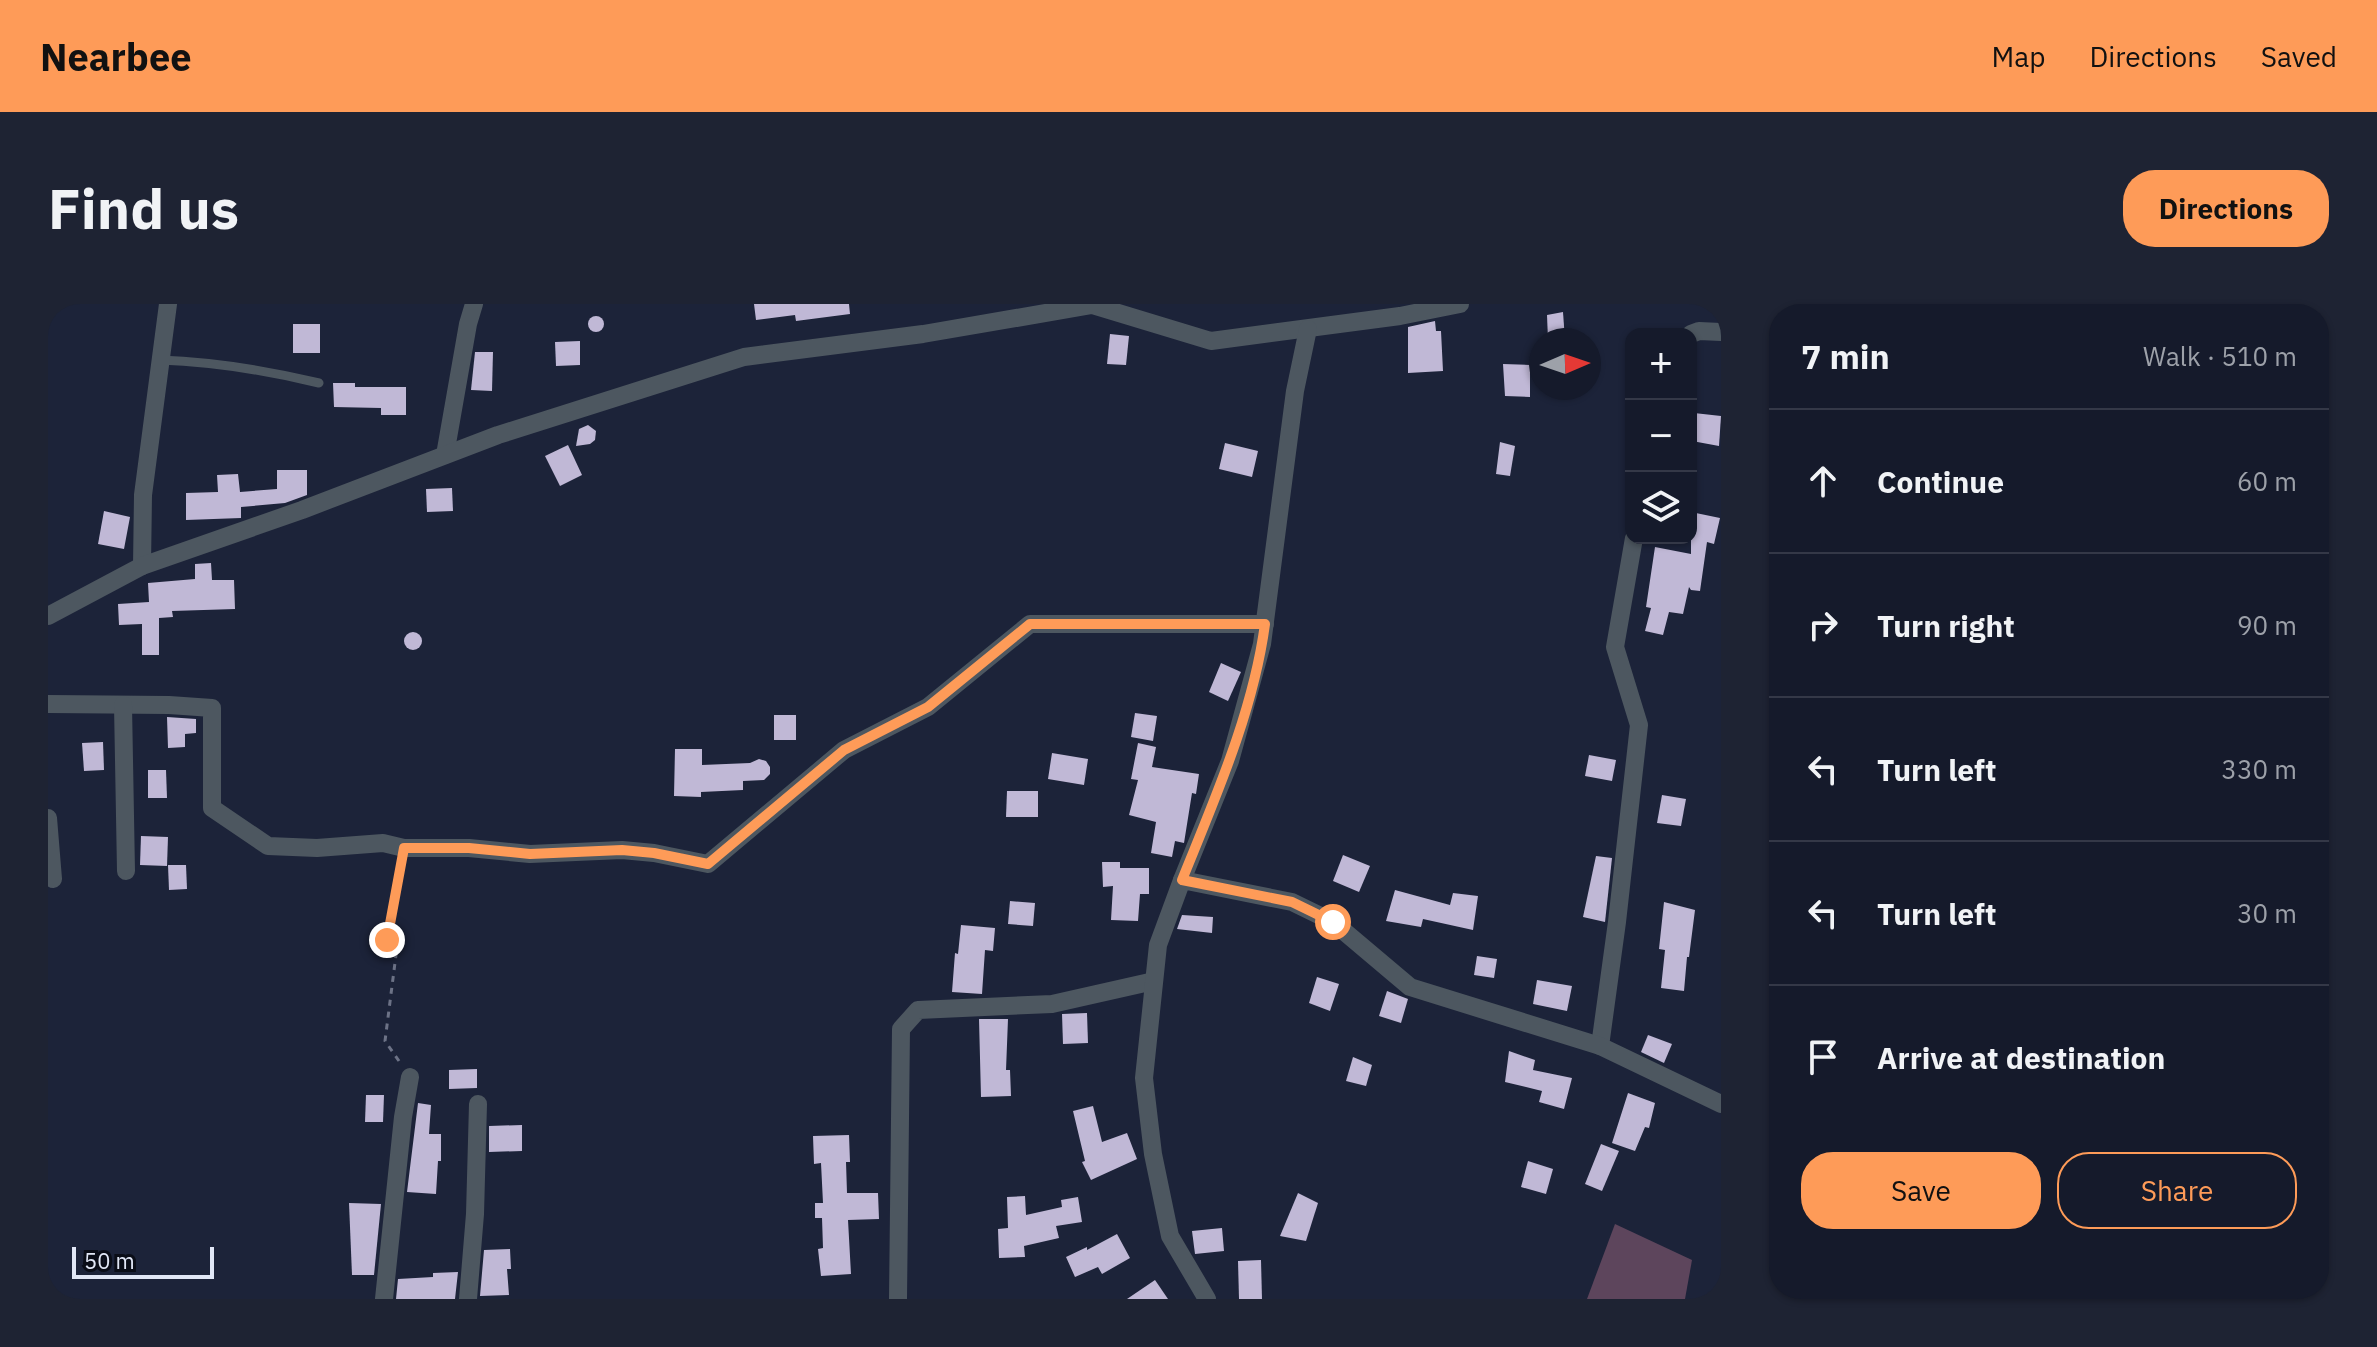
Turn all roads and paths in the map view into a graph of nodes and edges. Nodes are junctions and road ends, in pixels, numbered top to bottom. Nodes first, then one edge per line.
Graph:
1 (168, 304) edge
2 (474, 304) edge
3 (1460, 304) edge
4 (1308, 329) junction
5 (1697, 332) edge
6 (1721, 332) edge
7 (160, 360) junction
8 (319, 383) dead end
9 (445, 455) junction
10 (1633, 544) edge
11 (142, 566) junction
12 (48, 616) edge
13 (1265, 624) junction
14 (48, 704) edge
15 (123, 705) junction
16 (48, 818) edge
17 (404, 848) junction
18 (126, 871) dead end
19 (53, 879) dead end
20 (1182, 880) junction
21 (1154, 981) junction
22 (1600, 1046) junction
23 (410, 1077) joint
24 (478, 1104) dead end
25 (1721, 1104) edge
26 (384, 1299) edge
27 (468, 1299) edge
28 (898, 1299) edge
29 (1207, 1299) edge

1 - 7 street
2 - 9 street
3 - 4 street
4 - 9 street
4 - 13 street
5 - 6 street
7 - 8 lane
7 - 11 street
9 - 11 street
10 - 22 street
11 - 12 street
13 - 17 street
13 - 20 street
14 - 15 street
15 - 17 street
15 - 18 street
16 - 19 street
17 - 23 path
20 - 21 street
20 - 22 street
21 - 28 street
21 - 29 street
22 - 25 street
23 - 26 street
24 - 27 street

